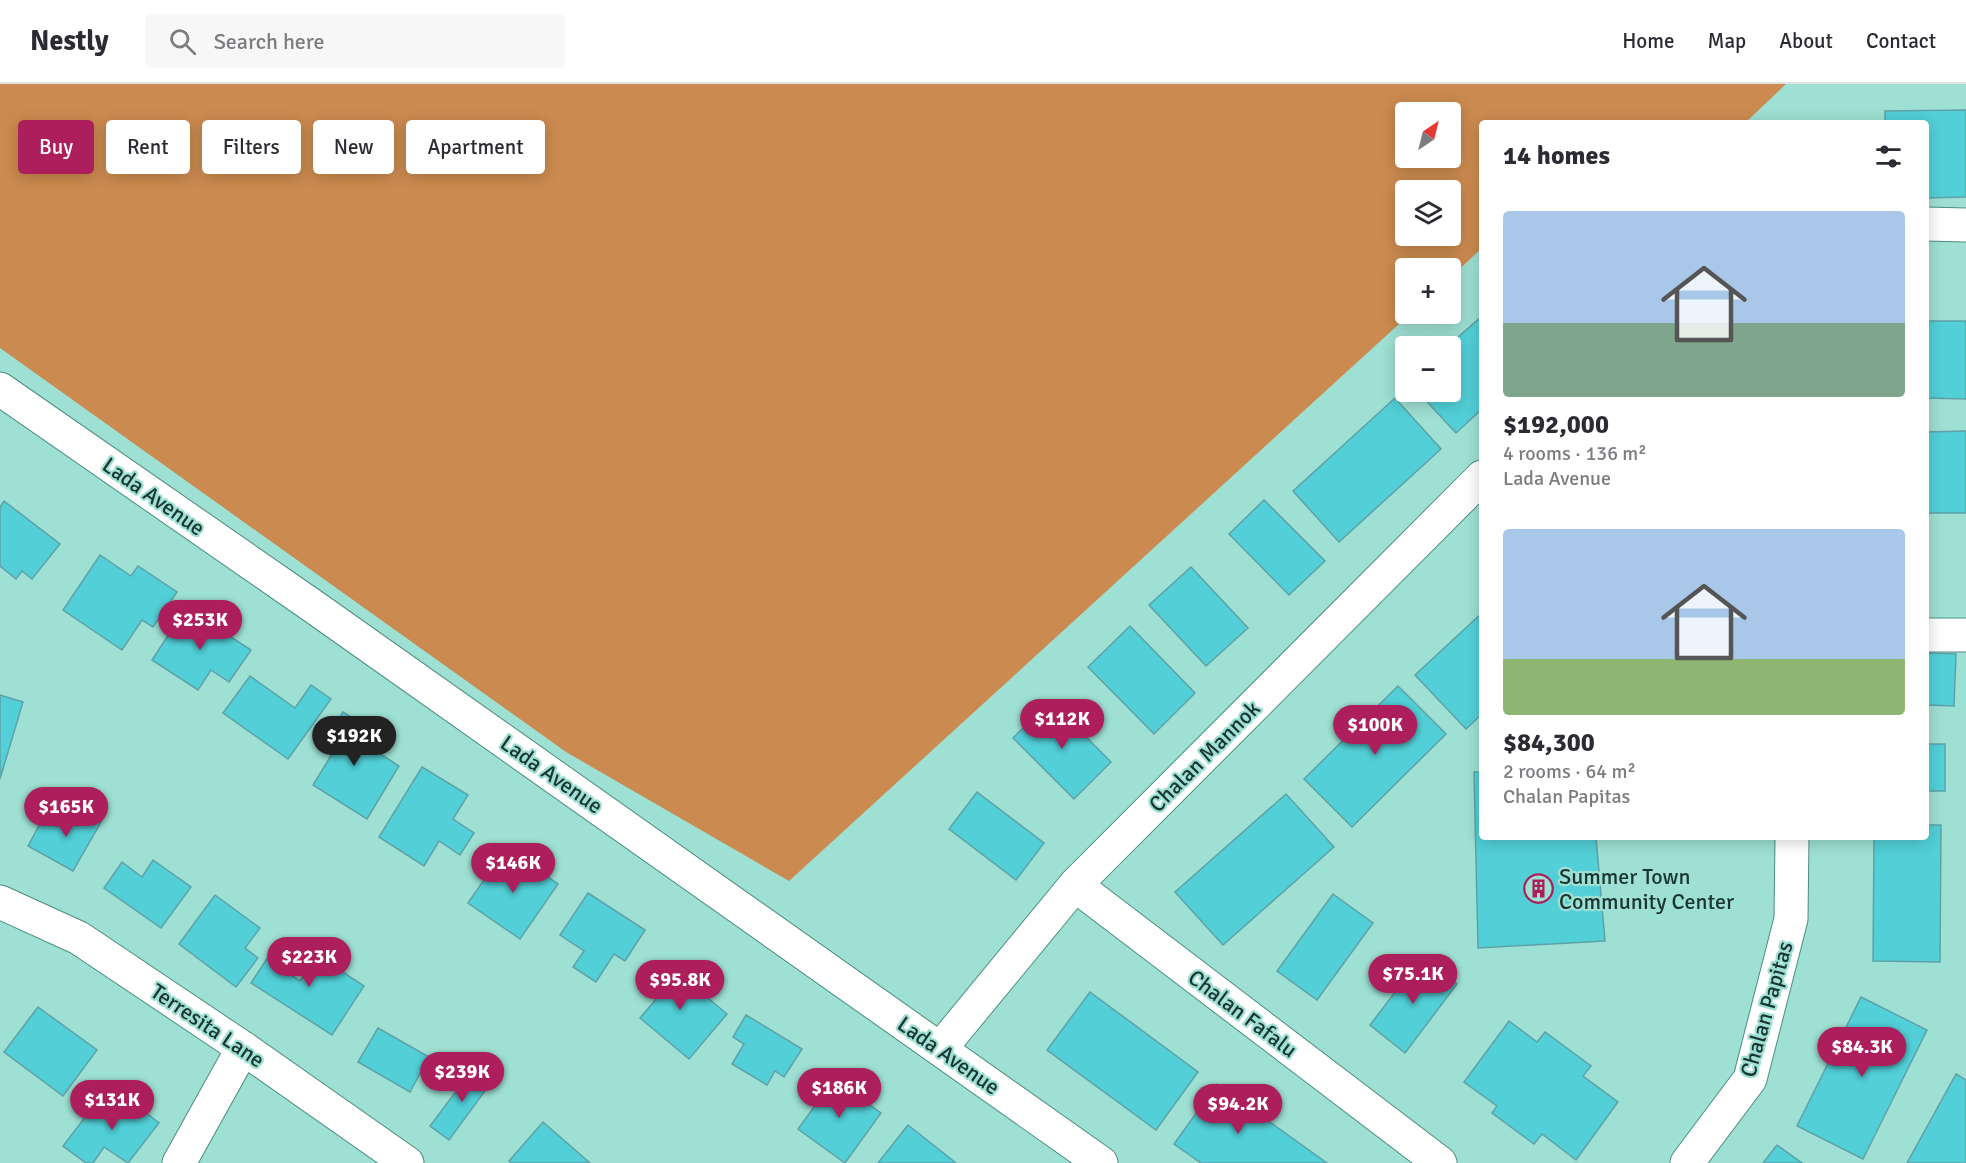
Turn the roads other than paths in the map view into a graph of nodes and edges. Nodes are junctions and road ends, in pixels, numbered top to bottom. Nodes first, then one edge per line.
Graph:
1 (1929, 225) edge
2 (1966, 225) edge
3 (0, 389) edge
4 (1479, 480) edge
5 (1929, 635) edge
6 (1966, 635) edge
7 (1792, 840) edge
8 (1075, 885) junction
9 (0, 902) edge
10 (243, 1047) junction
11 (940, 1048) junction
12 (179, 1163) edge
13 (407, 1163) edge
14 (1101, 1163) edge
15 (1440, 1163) edge
16 (1687, 1163) edge

1 - 2 street
3 - 11 street, Lada Avenue
4 - 8 street, Chalan Mannok
5 - 6 street
7 - 16 street, Chalan Papitas
8 - 11 street, Chalan Mannok
8 - 15 street, Chalan Fafalu
9 - 10 street, Terresita Lane
10 - 12 street
10 - 13 street, Terresita Lane
11 - 14 street, Lada Avenue

